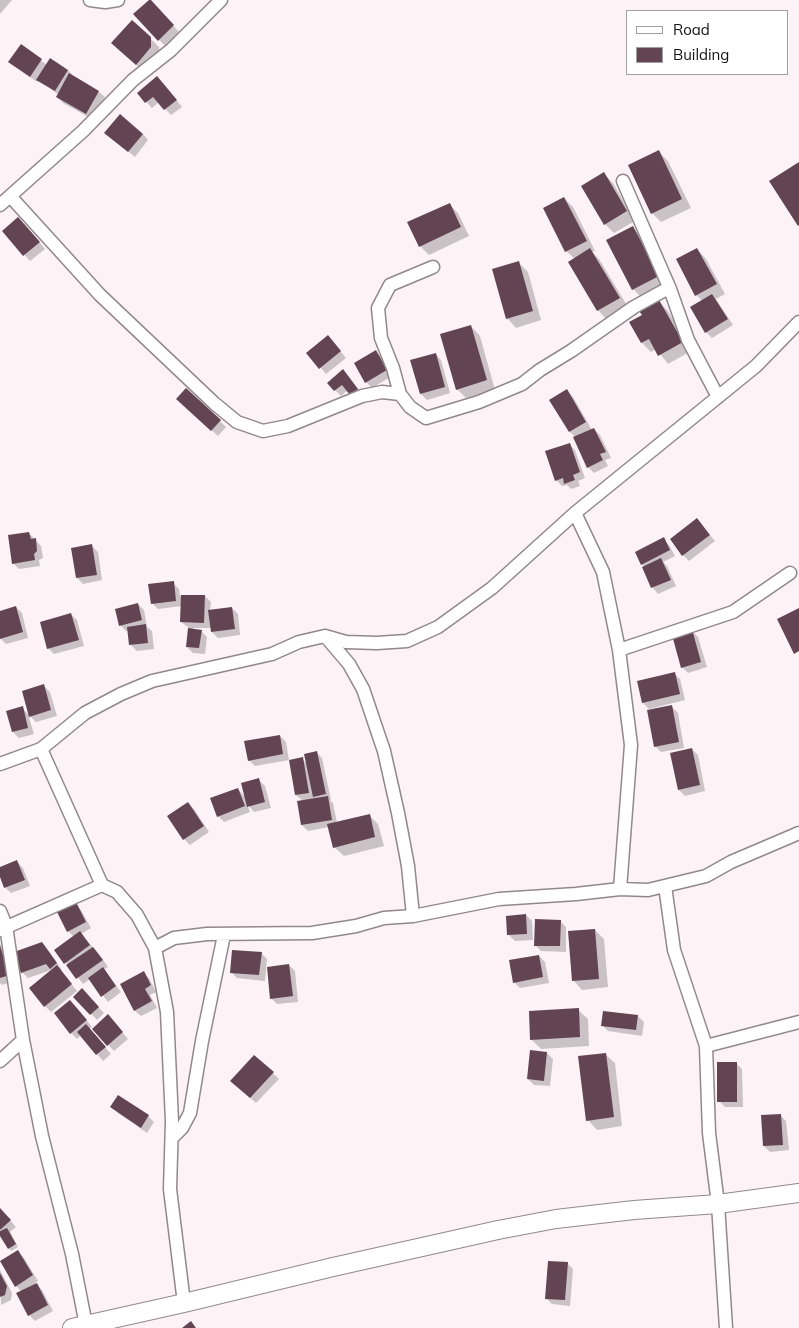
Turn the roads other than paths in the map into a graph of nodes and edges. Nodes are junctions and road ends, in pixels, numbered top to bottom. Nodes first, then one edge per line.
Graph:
1 (90, 0) edge
2 (118, 0) edge
3 (221, 0) edge
4 (623, 181) dead end
5 (10, 196) junction
6 (0, 206) edge
7 (433, 267) dead end
8 (670, 289) junction
9 (799, 322) edge
10 (400, 394) junction
11 (718, 397) junction
12 (576, 513) junction
13 (790, 573) dead end
14 (325, 636) junction
15 (619, 650) junction
16 (40, 748) junction
17 (0, 764) edge
18 (799, 833) edge
19 (102, 885) junction
20 (665, 886) junction
21 (620, 889) junction
22 (0, 911) edge
23 (413, 916) junction
24 (3, 928) edge
25 (224, 935) junction
26 (155, 948) junction
27 (799, 1022) edge
28 (23, 1040) junction
29 (706, 1046) junction
30 (0, 1061) edge
31 (172, 1138) junction
32 (799, 1193) edge
33 (718, 1204) junction
34 (184, 1303) junction
35 (79, 1326) edge
36 (726, 1328) edge

1 - 2 street
3 - 5 street
4 - 8 street
5 - 6 street
5 - 10 street
7 - 10 street
8 - 10 street
8 - 11 street
9 - 11 street
11 - 12 street
12 - 14 street
12 - 15 street
13 - 15 street
14 - 16 street
14 - 23 street
15 - 21 street
16 - 17 street
16 - 19 street
18 - 20 street
19 - 24 street
19 - 26 street
20 - 21 street
20 - 29 street
21 - 23 street
22 - 24 street
23 - 25 street
24 - 28 street
25 - 26 street
25 - 31 street
26 - 31 street
27 - 29 street
28 - 30 street
28 - 35 street
29 - 33 street
31 - 34 street
32 - 33 main road
33 - 34 main road
33 - 36 street
34 - 35 main road

